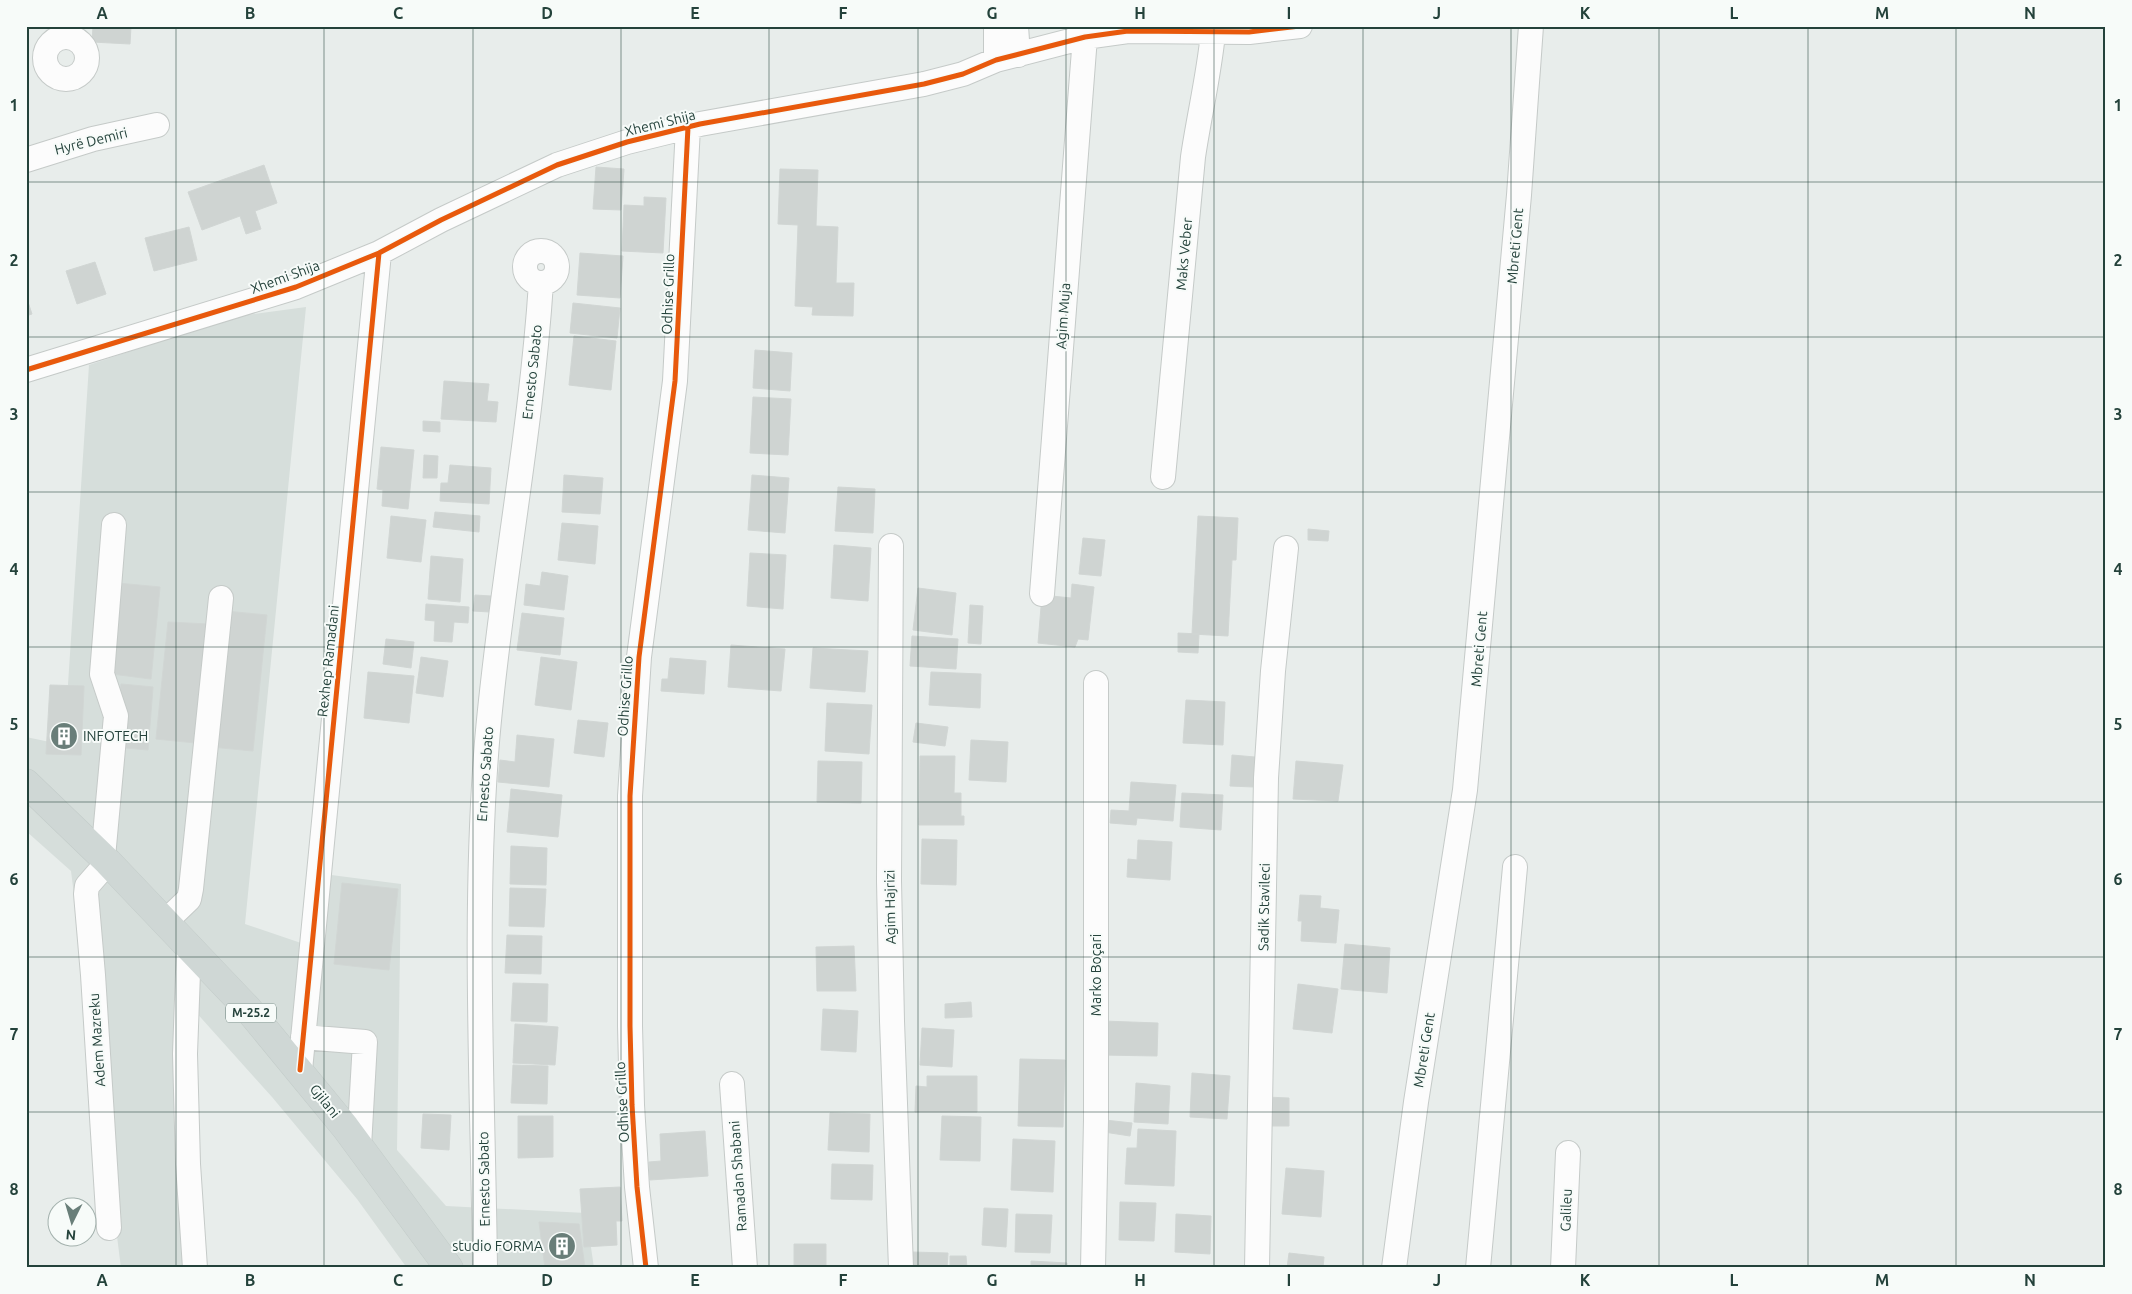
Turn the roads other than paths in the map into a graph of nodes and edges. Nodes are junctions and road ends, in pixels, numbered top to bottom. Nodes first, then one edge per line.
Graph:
1 (996, 26) edge
2 (1016, 26) edge
3 (1300, 26) edge
4 (1531, 26) edge
5 (1212, 33) junction
6 (1085, 37) junction
7 (1007, 58) junction
8 (157, 125) dead end
9 (688, 127) junction
10 (26, 160) edge
11 (379, 253) junction
12 (540, 284) dead end
13 (26, 370) edge
14 (1163, 476) dead end
15 (114, 524) dead end
16 (891, 546) dead end
17 (1286, 548) dead end
18 (1042, 594) dead end
19 (222, 598) dead end
20 (1096, 683) dead end
21 (26, 782) edge
22 (106, 860) junction
23 (1515, 867) dead end
24 (166, 921) junction
25 (189, 945) junction
26 (303, 1037) junction
27 (300, 1070) junction
28 (732, 1084) dead end
29 (359, 1146) junction
30 (1568, 1153) dead end
31 (109, 1228) dead end
32 (195, 1268) edge
33 (449, 1268) edge
34 (485, 1268) edge
35 (646, 1268) edge
36 (744, 1268) edge
37 (901, 1268) edge
38 (1093, 1268) edge
39 (1257, 1268) edge
40 (1394, 1268) edge
41 (1478, 1268) edge
42 (1563, 1268) edge

1 - 7 street
2 - 7 street
3 - 5 street, Xhemi Shija
4 - 40 street, Mbreti Gent
5 - 6 street, Xhemi Shija
5 - 14 street, Maks Veber
6 - 7 street, Xhemi Shija
6 - 18 street, Agim Muja
7 - 9 street, Xhemi Shija
8 - 10 street, Hyrë Demiri
9 - 11 street, Xhemi Shija
9 - 35 street, Odhise Grillo
11 - 13 street, Xhemi Shija
11 - 26 street, Rexhep Ramadani
12 - 34 street, Ernesto Sabato
15 - 22 street
16 - 37 street, Agim Hajrizi
17 - 39 street, Sadik Stavileci
19 - 24 street
20 - 38 street, Marko Boçari
21 - 22 main road, Gjilani / M-25.2
22 - 24 main road, Gjilani / M-25.2
22 - 31 street, Adem Mazreku
23 - 41 street
24 - 25 main road, Gjilani / M-25.2
25 - 27 main road, Gjilani / M-25.2
25 - 32 street
26 - 27 street, Rexhep Ramadani
26 - 29 street
27 - 29 main road, Gjilani / M-25.2
28 - 36 street, Ramadan Shabani
29 - 33 main road, Gjilani / M-25.2
30 - 42 street, Galileu

